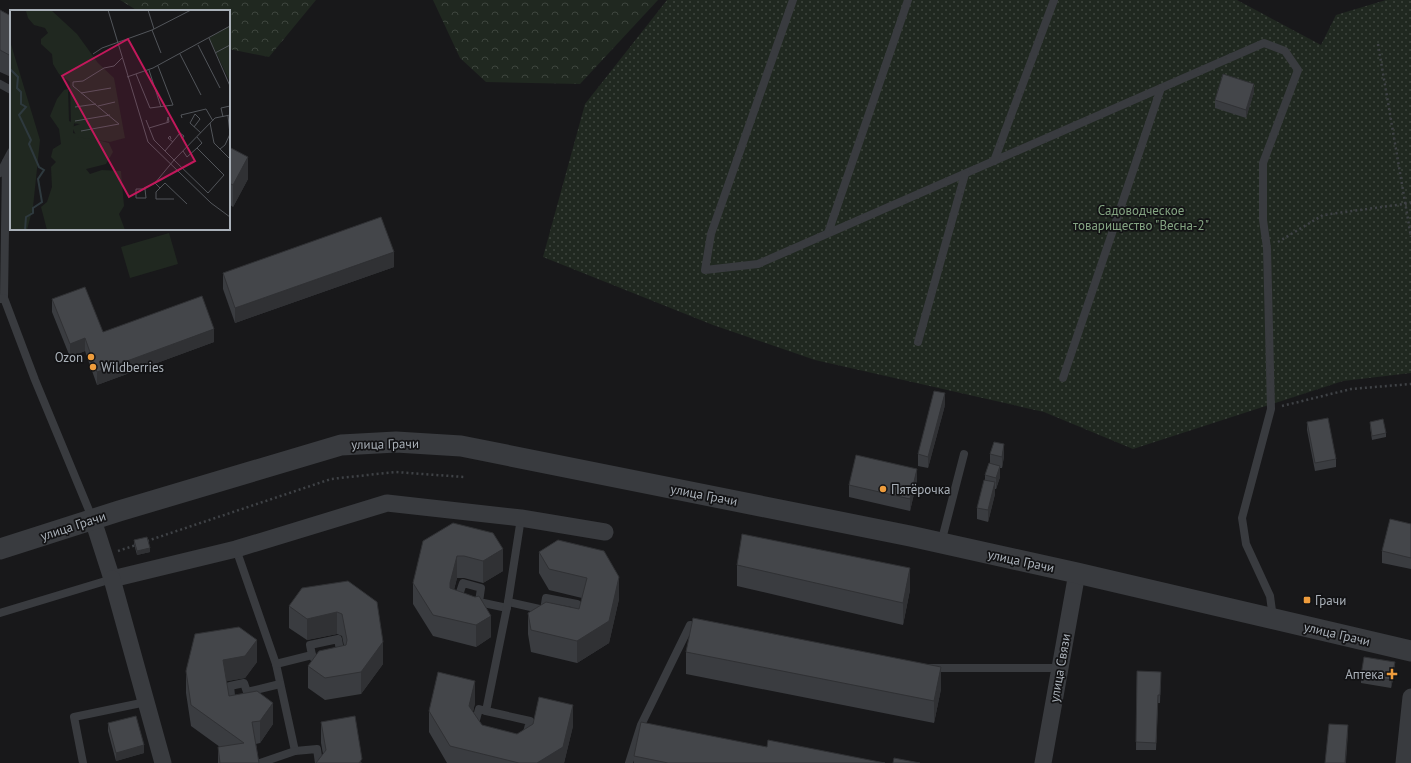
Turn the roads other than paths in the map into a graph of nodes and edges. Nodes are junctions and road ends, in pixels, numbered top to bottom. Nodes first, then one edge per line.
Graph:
1 (793, 0) edge
2 (908, 0) edge
3 (1054, 0) edge
4 (0, 84) edge
5 (1161, 88) junction
6 (10, 89) edge
7 (10, 154) edge
8 (994, 161) junction
9 (6, 162) junction
10 (0, 173) edge
11 (965, 174) junction
12 (828, 233) junction
13 (2, 299) edge
14 (918, 342) dead end
15 (1063, 378) dead end
16 (964, 454) dead end
17 (521, 518) junction
18 (93, 520) junction
19 (605, 532) dead end
20 (941, 544) junction
21 (0, 549) edge
22 (236, 549) junction
23 (1077, 573) junction
24 (112, 579) junction
25 (479, 602) junction
26 (508, 605) junction
27 (462, 608) edge
28 (544, 610) junction
29 (0, 613) edge
30 (477, 613) edge
31 (551, 618) edge
32 (1273, 619) junction
33 (566, 622) edge
34 (714, 629) edge
35 (1411, 651) edge
36 (312, 655) junction
37 (276, 664) junction
38 (922, 668) edge
39 (1060, 668) junction
40 (280, 684) junction
41 (1411, 698) edge
42 (146, 702) junction
43 (239, 711) edge
44 (486, 711) junction
45 (481, 737) edge
46 (519, 744) edge
47 (295, 752) junction
48 (84, 763) edge
49 (163, 763) edge
50 (260, 763) edge
51 (319, 763) edge
52 (629, 763) edge
53 (1043, 763) edge
54 (1404, 763) edge

1 - 12 lane
2 - 12 lane
3 - 8 lane
4 - 6 lane
5 - 8 lane
5 - 15 lane
5 - 32 lane
7 - 9 lane
8 - 11 lane
9 - 10 lane
9 - 13 lane
11 - 12 lane
11 - 14 lane
13 - 18 lane
16 - 20 lane
17 - 19 street
17 - 22 street
17 - 26 lane
18 - 20 street, улица Грачи
18 - 21 street, улица Грачи
18 - 24 street
20 - 23 street, улица Грачи
22 - 24 street
22 - 37 lane
23 - 32 street, улица Грачи
23 - 39 street, улица Связи
24 - 29 lane
24 - 42 street
25 - 26 lane
25 - 27 lane
25 - 30 lane
26 - 28 lane
26 - 44 lane
28 - 31 lane
28 - 33 lane
32 - 35 street, улица Грачи
34 - 52 lane
36 - 36 lane
36 - 37 lane
37 - 40 lane
38 - 39 lane
39 - 53 street, улица Связи
40 - 43 lane
40 - 47 lane
41 - 54 street
42 - 48 lane
42 - 49 street
44 - 45 lane
44 - 46 lane
47 - 50 lane
47 - 51 lane

